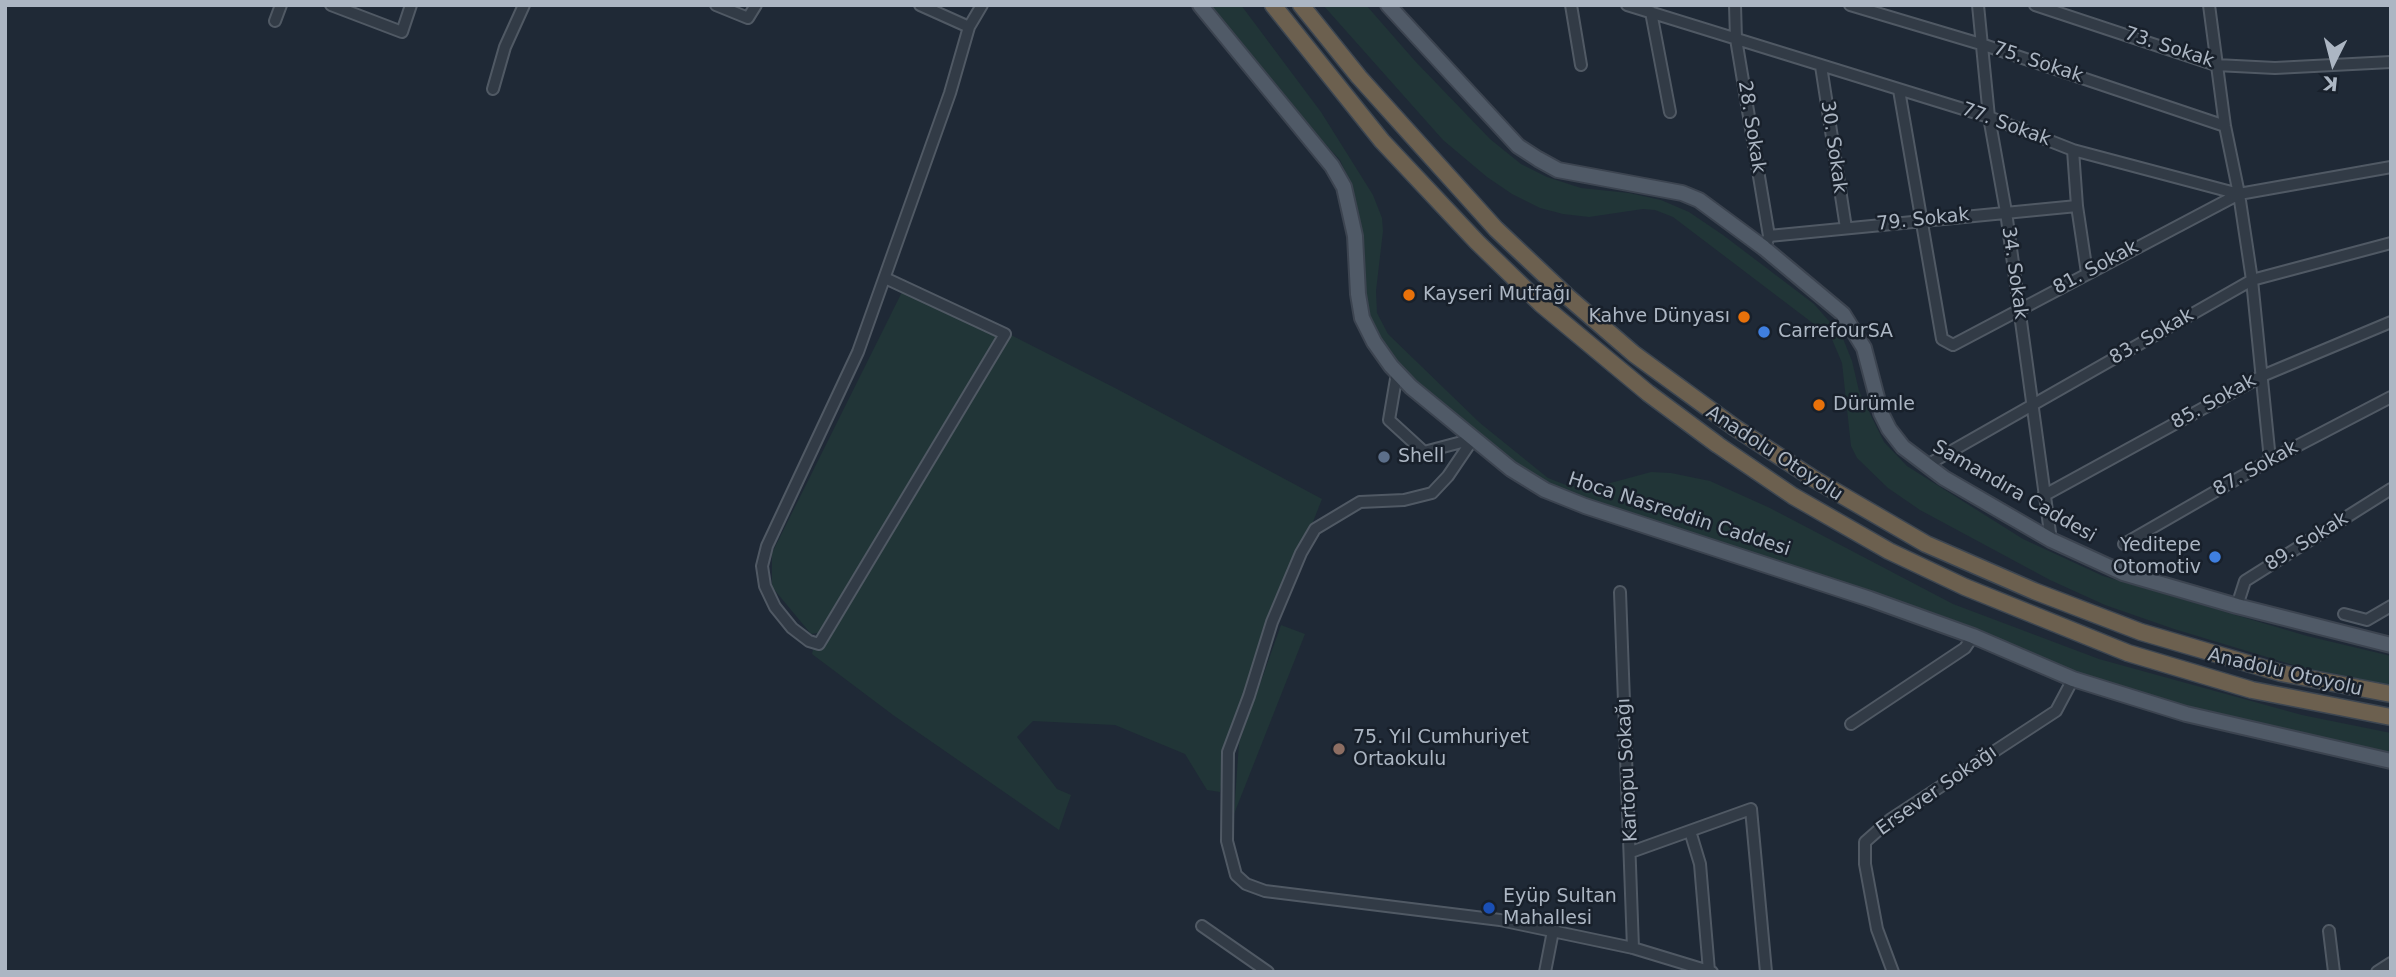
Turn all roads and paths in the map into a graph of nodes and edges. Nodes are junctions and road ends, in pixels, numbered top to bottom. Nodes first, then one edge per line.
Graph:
1 (281, 5) edge
2 (331, 5) edge
3 (411, 5) edge
4 (524, 5) edge
5 (716, 5) edge
6 (756, 5) edge
7 (920, 5) edge
8 (982, 5) edge
9 (1200, 5) edge
10 (1273, 5) edge
11 (1301, 5) edge
12 (1388, 5) edge
13 (1571, 5) edge
14 (1627, 5) edge
15 (1735, 5) edge
16 (1850, 5) edge
17 (1978, 5) edge
18 (2035, 5) edge
19 (2209, 5) edge
20 (1651, 12) junction
21 (275, 21) dead end
22 (969, 26) junction
23 (1736, 39) junction
24 (1984, 46) junction
25 (2391, 62) edge
26 (1581, 65) dead end
27 (2216, 65) junction
28 (1821, 66) junction
29 (493, 89) dead end
30 (1899, 90) junction
31 (1670, 112) dead end
32 (1989, 117) junction
33 (2225, 126) junction
34 (2073, 150) junction
35 (2391, 167) edge
36 (2239, 194) junction
37 (2077, 206) junction
38 (2006, 212) junction
39 (1921, 220) junction
40 (1846, 229) junction
41 (1766, 242) junction
42 (2391, 243) edge
43 (2087, 273) junction
44 (885, 278) junction
45 (2252, 280) junction
46 (2019, 310) junction
47 (2391, 322) edge
48 (1397, 373) junction
49 (2262, 376) junction
50 (2391, 397) edge
51 (2031, 407) junction
52 (1473, 439) junction
53 (2270, 460) junction
54 (1927, 465) junction
55 (2391, 489) edge
56 (2043, 496) junction
57 (2051, 540) junction
58 (2124, 544) dead end
59 (1620, 592) dead end
60 (2236, 606) junction
61 (2391, 606) edge
62 (2344, 614) dead end
63 (1973, 636) junction
64 (2391, 645) edge
65 (2073, 679) junction
66 (2391, 694) edge
67 (2391, 717) edge
68 (1851, 724) dead end
69 (2391, 761) edge
70 (1690, 831) junction
71 (1631, 852) junction
72 (1202, 926) dead end
73 (1553, 931) junction
74 (2329, 931) dead end
75 (1633, 948) junction
76 (2391, 963) edge
77 (1710, 971) edge
78 (1268, 972) edge
79 (1545, 972) edge
80 (1766, 972) edge
81 (1893, 972) edge
82 (2334, 972) edge
83 (2377, 972) edge

1 - 21 street
2 - 3 street
4 - 29 street
5 - 6 street
7 - 22 street
8 - 22 street
9 - 48 main road, Hoca Nasreddin Caddesi
10 - 67 highway, Anadolu Otoyolu
11 - 66 highway, Anadolu Otoyolu
12 - 41 main road, Samandıra Caddesi
13 - 26 street
14 - 20 street, 77. Sokak
15 - 23 street, 28. Sokak
16 - 24 street, 75. Sokak
17 - 24 street, 34. Sokak
18 - 27 street, 73. Sokak
19 - 27 street
20 - 23 street, 77. Sokak
20 - 31 street
22 - 44 street
23 - 28 street, 77. Sokak
23 - 41 street, 28. Sokak
24 - 32 street, 34. Sokak
24 - 33 street, 75. Sokak
25 - 27 street, 73. Sokak
27 - 33 street
28 - 30 street, 77. Sokak
28 - 40 street, 30. Sokak
30 - 32 street, 77. Sokak
30 - 39 street
32 - 34 street, 77. Sokak
32 - 38 street, 34. Sokak
33 - 36 street
34 - 36 street, 77. Sokak
34 - 37 street
35 - 36 street, 77. Sokak
36 - 43 street, 81. Sokak
36 - 45 street
37 - 38 street, 79. Sokak
37 - 43 street
38 - 39 street, 79. Sokak
38 - 46 street, 34. Sokak
39 - 40 street, 79. Sokak
39 - 46 street, 81. Sokak
40 - 41 street, 79. Sokak
41 - 54 main road, Samandıra Caddesi
42 - 45 street, 83. Sokak
43 - 46 street, 81. Sokak
44 - 44 street
45 - 49 street
45 - 51 street, 83. Sokak
46 - 51 street, 34. Sokak
47 - 49 street, 85. Sokak
48 - 52 main road, Hoca Nasreddin Caddesi
48 - 52 street
49 - 53 street
49 - 56 street, 85. Sokak
50 - 53 street, 87. Sokak
51 - 54 street, 83. Sokak
51 - 56 street, 34. Sokak
52 - 63 main road, Hoca Nasreddin Caddesi
52 - 73 street
53 - 58 street, 87. Sokak
54 - 57 main road, Samandıra Caddesi
55 - 60 street, 89. Sokak
56 - 57 street, 34. Sokak
57 - 60 main road, Samandıra Caddesi
59 - 71 street, Kartopu Sokağı
60 - 64 main road, Samandıra Caddesi
61 - 62 street
63 - 65 main road, Hoca Nasreddin Caddesi
63 - 68 street
65 - 69 main road, Hoca Nasreddin Caddesi
65 - 81 street, Ersever Sokağı
70 - 71 street
70 - 77 street
70 - 80 street
71 - 75 street, Kartopu Sokağı
72 - 78 street
73 - 75 street
73 - 79 street
74 - 82 street
75 - 77 street
76 - 83 street

